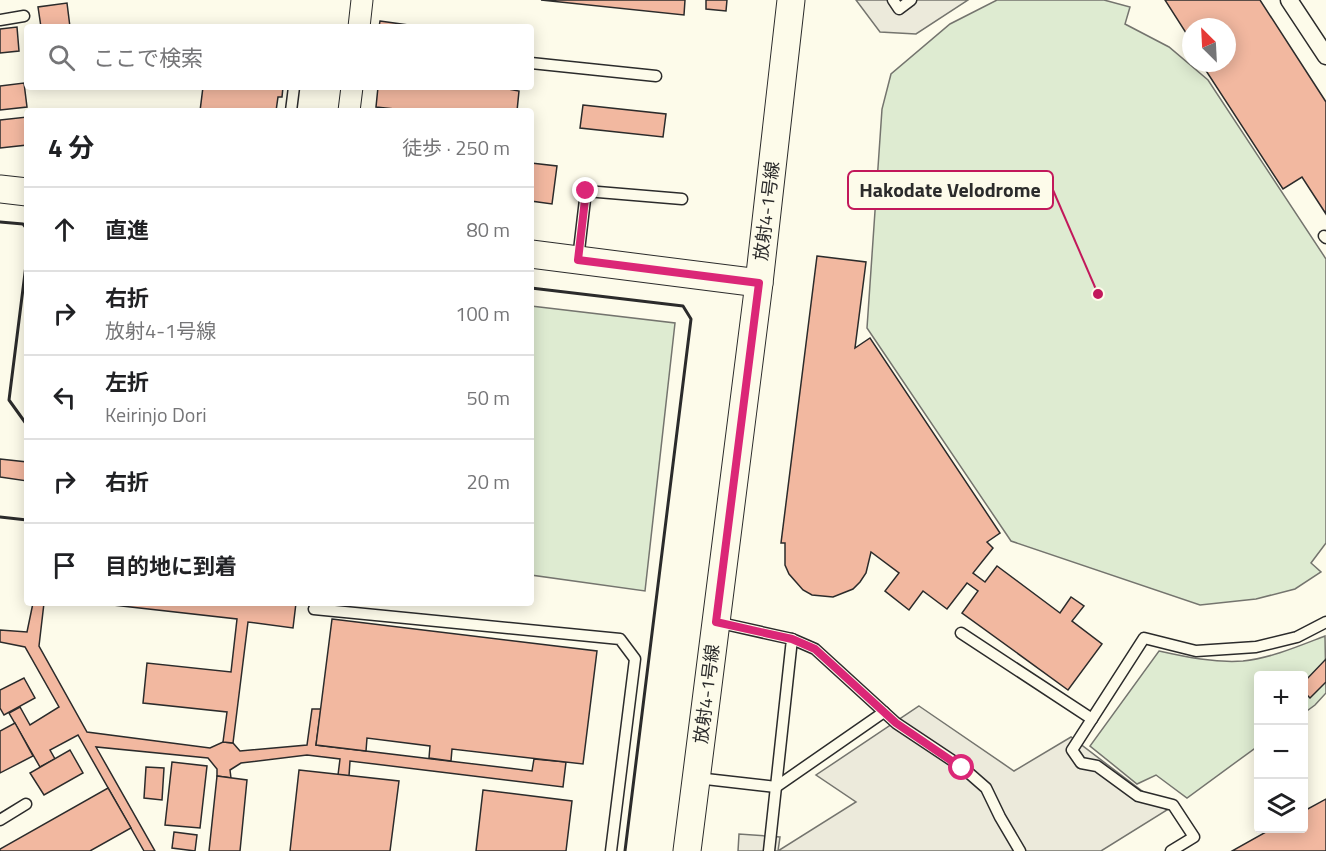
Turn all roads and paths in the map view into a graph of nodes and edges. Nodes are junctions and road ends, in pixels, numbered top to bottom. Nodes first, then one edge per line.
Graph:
1 (362, 0) edge
2 (791, 0) edge
3 (893, 0) edge
4 (911, 0) edge
5 (1289, 0) edge
6 (24, 16) dead end
7 (0, 20) edge
8 (359, 24) edge
9 (1326, 56) edge
10 (534, 63) edge
11 (656, 76) dead end
12 (294, 90) edge
13 (352, 90) edge
14 (291, 108) edge
15 (349, 108) edge
16 (0, 189) edge
17 (24, 192) edge
18 (682, 199) dead end
19 (534, 254) edge
20 (578, 260) junction
21 (759, 283) junction
22 (315, 609) dead end
23 (716, 622) junction
24 (1326, 622) edge
25 (960, 633) dead end
26 (792, 639) junction
27 (884, 712) junction
28 (1092, 719) junction
29 (696, 778) junction
30 (776, 787) junction
31 (26, 804) dead end
32 (0, 820) edge
33 (611, 851) edge
34 (687, 851) edge
35 (769, 851) edge
36 (1020, 851) edge
37 (1171, 851) edge

1 - 8 street
2 - 21 street, 放射4-1号線
3 - 4 lane
5 - 9 street
6 - 7 lane
10 - 11 lane
12 - 14 lane
13 - 15 street
16 - 17 street
18 - 20 lane
19 - 20 street
20 - 21 street
21 - 23 street, 放射4-1号線
22 - 33 lane
23 - 26 lane
23 - 29 street, 放射4-1号線
24 - 28 lane
25 - 28 lane
26 - 27 lane
26 - 30 lane
27 - 30 lane
27 - 36 lane
28 - 37 lane
29 - 30 lane
29 - 34 street, 放射4-1号線
30 - 35 lane
31 - 32 lane

